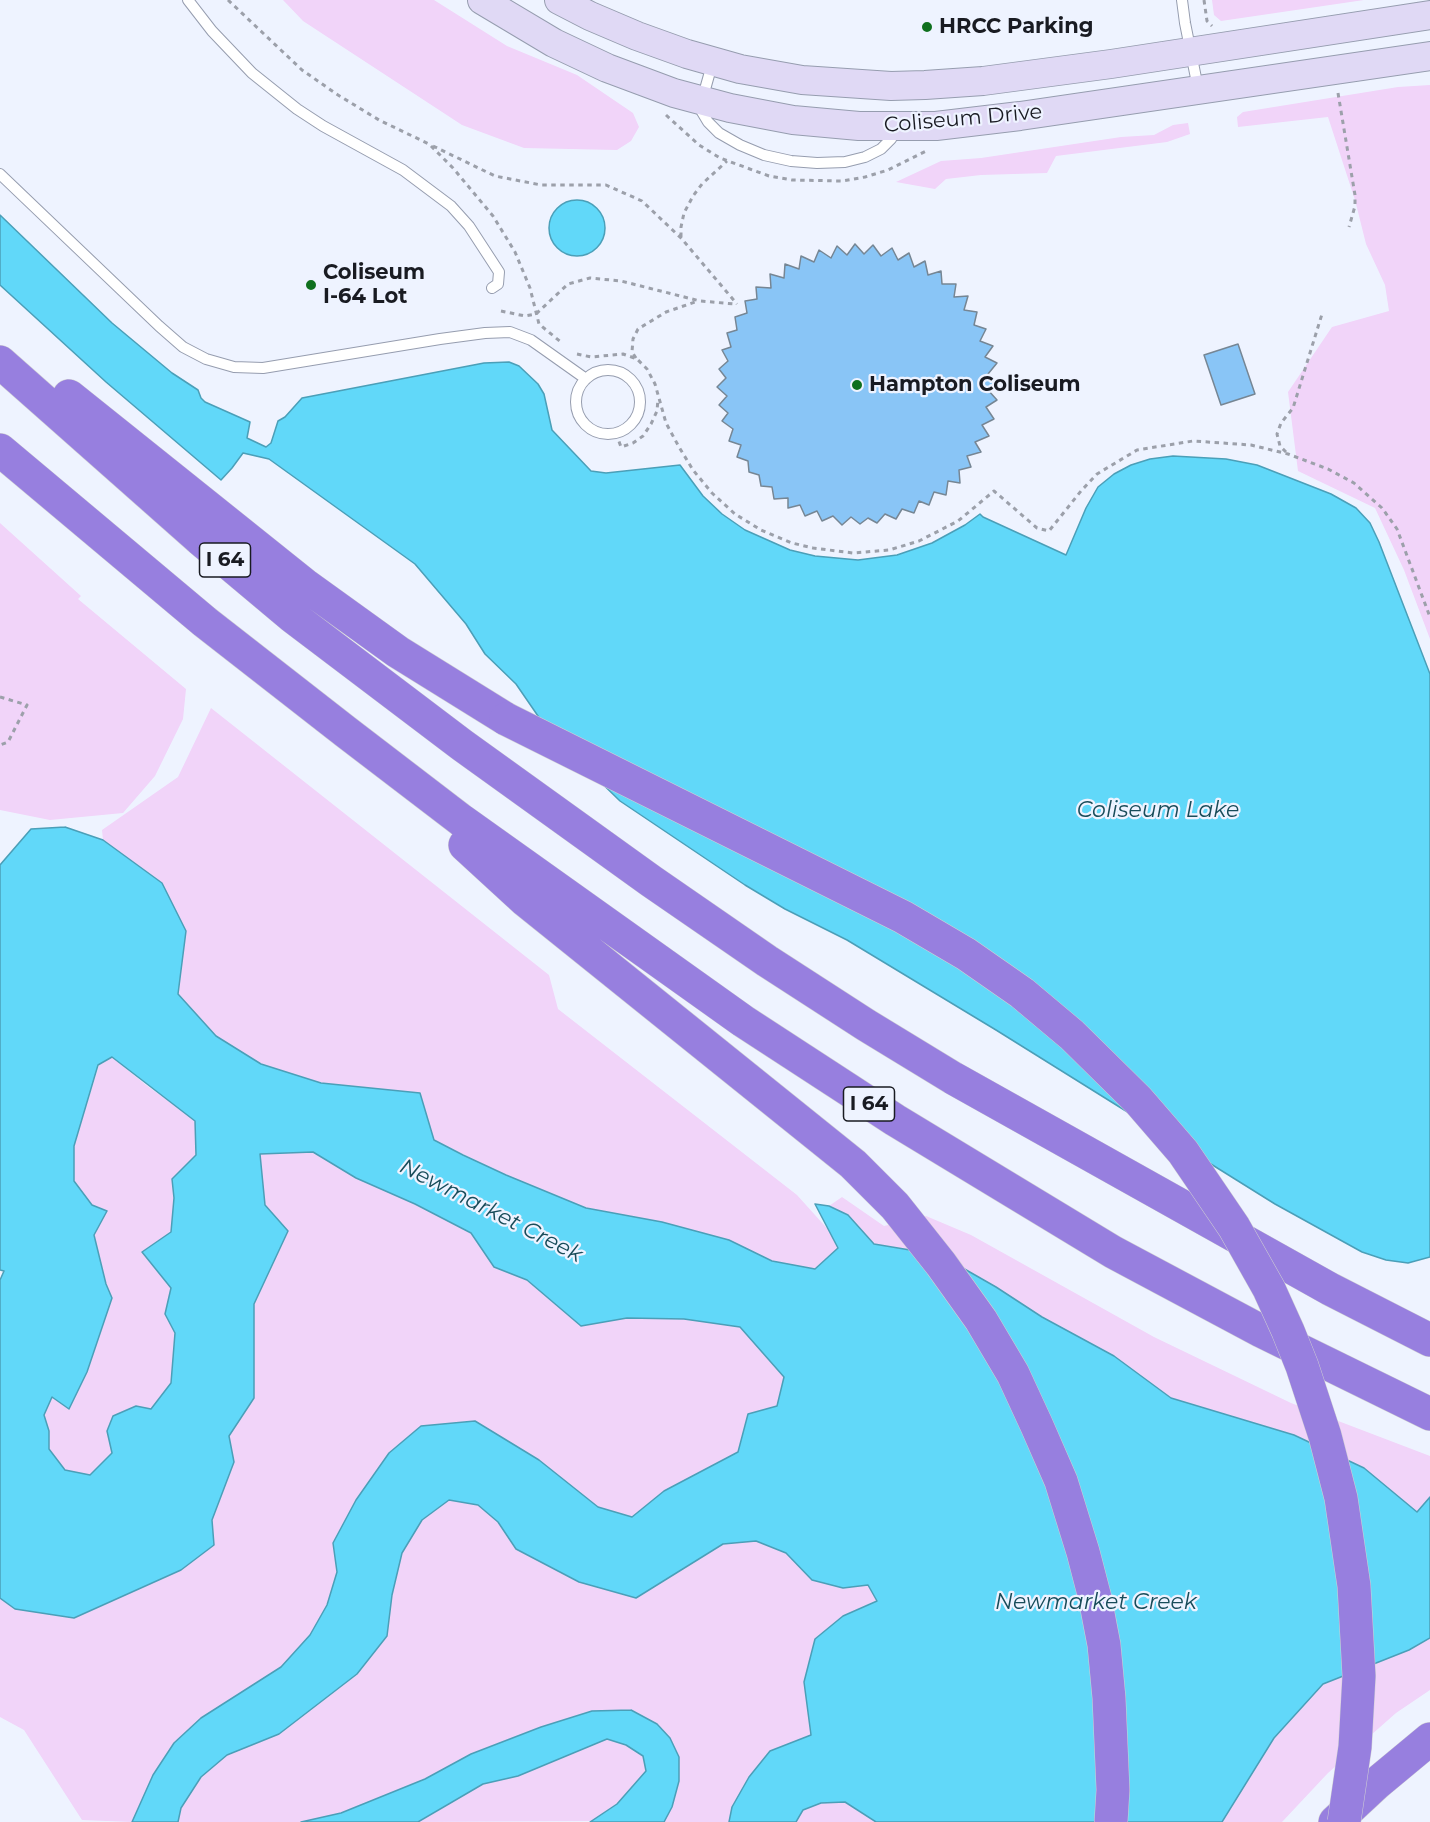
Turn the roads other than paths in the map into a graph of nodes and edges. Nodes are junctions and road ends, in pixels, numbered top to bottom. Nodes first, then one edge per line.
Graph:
1 (188, 0) edge
2 (482, 0) edge
3 (560, 0) edge
4 (1182, 0) edge
5 (1430, 15) edge
6 (1190, 52) junction
7 (1430, 56) edge
8 (713, 61) junction
9 (1198, 90) junction
10 (702, 100) junction
11 (897, 127) junction
12 (0, 174) edge
13 (492, 288) dead end
14 (0, 341) edge
15 (0, 362) edge
16 (586, 379) junction
17 (0, 450) edge
18 (346, 732) junction
19 (1430, 1340) edge
20 (1430, 1414) edge
21 (1430, 1739) edge
22 (1111, 1822) edge
23 (1335, 1822) edge
24 (1344, 1822) edge

1 - 13 lane
2 - 10 street, Coliseum Drive
3 - 8 street, Coliseum Drive
4 - 6 lane
5 - 6 street, Coliseum Drive
6 - 8 street, Coliseum Drive
6 - 9 lane
7 - 9 street, Coliseum Drive
8 - 10 lane
9 - 11 street, Coliseum Drive
10 - 11 street, Coliseum Drive
10 - 11 lane
12 - 16 lane
14 - 24 highway, bridge
15 - 19 highway, I 64
16 - 16 lane
17 - 18 highway, I 64
18 - 20 highway, I 64
18 - 22 highway
21 - 23 highway

